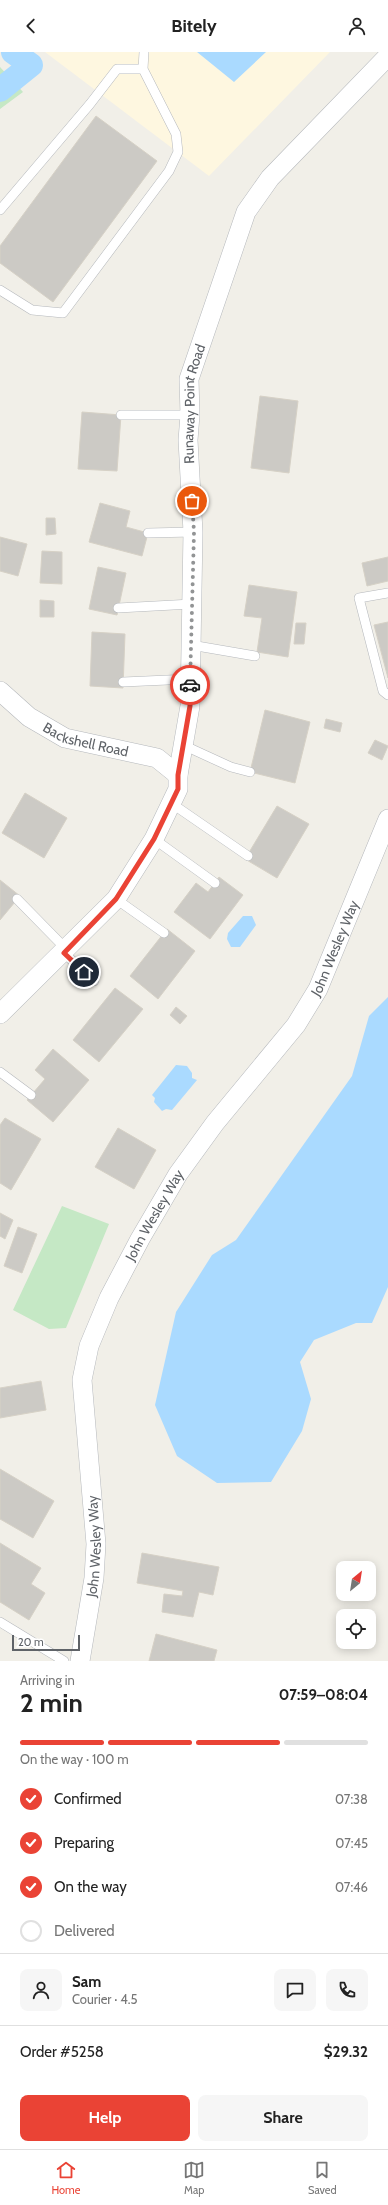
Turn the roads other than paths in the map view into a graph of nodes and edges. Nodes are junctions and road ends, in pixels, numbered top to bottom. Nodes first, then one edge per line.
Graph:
1 (144, 52) edge
2 (388, 56) edge
3 (143, 69) junction
4 (0, 210) edge
5 (0, 290) edge
6 (121, 415) dead end
7 (190, 415) junction
8 (194, 532) junction
9 (148, 533) dead end
10 (388, 594) edge
11 (192, 604) junction
12 (118, 608) dead end
13 (191, 645) junction
14 (255, 656) dead end
15 (190, 679) junction
16 (123, 682) dead end
17 (0, 691) edge
18 (388, 695) edge
19 (183, 744) junction
20 (250, 772) dead end
21 (178, 775) junction
22 (171, 803) junction
23 (388, 819) edge
24 (154, 839) junction
25 (248, 856) dead end
26 (215, 884) dead end
27 (17, 899) dead end
28 (116, 899) junction
29 (164, 933) dead end
30 (65, 951) junction
31 (94, 981) dead end
32 (0, 1014) edge
33 (0, 1072) edge
34 (31, 1095) dead end
35 (0, 1622) edge
36 (64, 1661) edge
37 (80, 1661) edge

1 - 3 lane
2 - 7 street, Runaway Point Road
3 - 4 lane
3 - 5 lane
6 - 7 lane
7 - 8 street, Runaway Point Road
8 - 9 lane
8 - 11 street, Runaway Point Road
10 - 18 lane
11 - 12 lane
11 - 13 street, Runaway Point Road
13 - 14 lane
13 - 15 street, Runaway Point Road
15 - 16 lane
15 - 19 street, Runaway Point Road
17 - 21 street, Backshell Road
19 - 20 lane
19 - 21 street, Runaway Point Road
21 - 22 street, Runaway Point Road
22 - 24 street, Runaway Point Road
22 - 25 lane
23 - 37 street, John Wesley Way
24 - 26 lane
24 - 28 street, Runaway Point Road
27 - 30 lane
28 - 29 lane
28 - 30 street, Runaway Point Road
30 - 31 lane
30 - 32 street, Runaway Point Road
33 - 34 lane
35 - 36 lane

